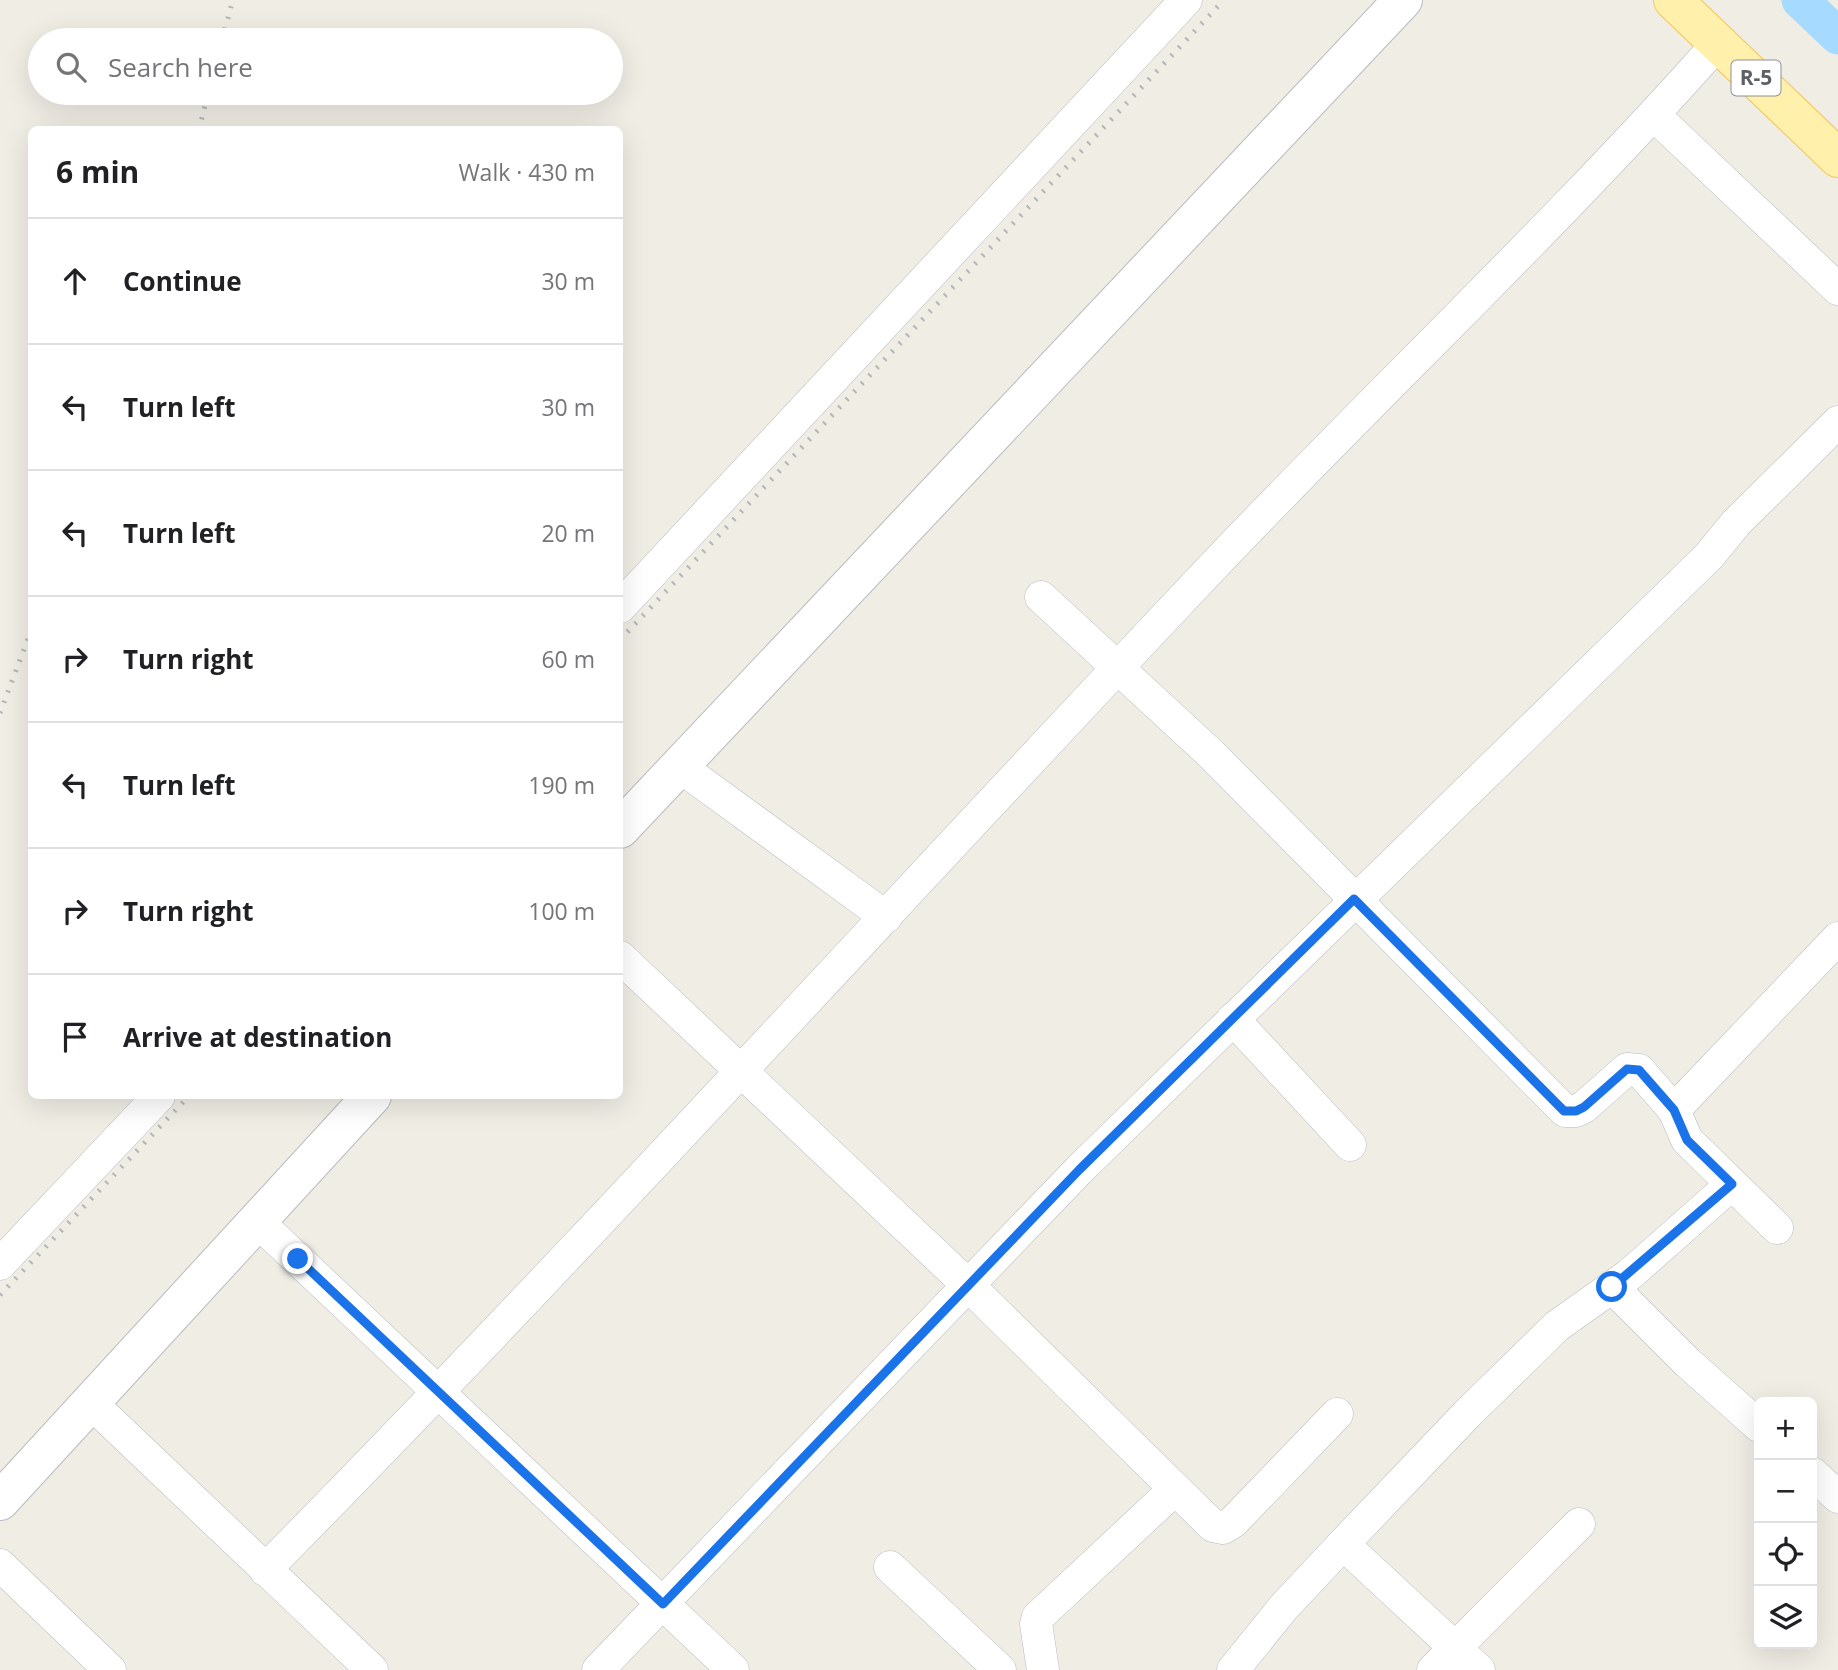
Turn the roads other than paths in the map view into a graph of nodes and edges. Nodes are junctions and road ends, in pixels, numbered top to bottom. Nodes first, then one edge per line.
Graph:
1 (1186, 0) edge
2 (1403, 0) edge
3 (1672, 0) edge
4 (1719, 42) junction
5 (1654, 116) junction
6 (1838, 158) edge
7 (1838, 289) edge
8 (1838, 422) edge
9 (1041, 597) dead end
10 (623, 604) edge
11 (1119, 667) junction
12 (679, 766) junction
13 (623, 826) edge
14 (1354, 899) junction
15 (886, 917) junction
16 (1838, 938) edge
17 (623, 960) edge
18 (1233, 1019) junction
19 (742, 1070) junction
20 (156, 1099) edge
21 (369, 1099) edge
22 (1674, 1110) junction
23 (1350, 1145) dead end
24 (1732, 1184) junction
25 (257, 1221) junction
26 (1777, 1228) dead end
27 (0, 1264) edge
28 (969, 1286) junction
29 (1612, 1287) junction
30 (440, 1393) junction
31 (90, 1402) junction
32 (1337, 1414) dead end
33 (1754, 1422) edge
34 (1817, 1478) edge
35 (1175, 1489) junction
36 (1838, 1497) edge
37 (0, 1501) edge
38 (1579, 1524) dead end
39 (1343, 1544) junction
40 (0, 1565) edge
41 (890, 1567) dead end
42 (265, 1570) junction
43 (663, 1604) junction
44 (1454, 1647) junction
45 (110, 1670) edge
46 (372, 1670) edge
47 (598, 1670) edge
48 (733, 1670) edge
49 (1000, 1670) edge
50 (1043, 1670) edge
51 (1233, 1670) edge
52 (1433, 1670) edge
53 (1479, 1670) edge

1 - 10 street
2 - 12 street
3 - 4 main road, R-5
4 - 5 street
4 - 6 main road, R-5
5 - 7 street
5 - 11 street
8 - 14 street
9 - 11 street
11 - 14 street
11 - 15 street
12 - 13 street
12 - 15 street
14 - 18 street
14 - 22 street
15 - 19 street
16 - 22 street
17 - 19 street
18 - 23 street
18 - 28 street
19 - 28 street
19 - 30 street
20 - 27 street
21 - 25 street
22 - 24 street
24 - 26 street
24 - 29 street
25 - 30 street
25 - 31 street
28 - 35 street
28 - 43 street
29 - 33 street
29 - 39 street
30 - 42 street
30 - 43 street
31 - 37 street
31 - 42 street
32 - 35 street
34 - 36 street
35 - 50 street
38 - 44 street
39 - 44 street
39 - 51 street
40 - 45 street
41 - 49 street
42 - 46 street
43 - 47 street
43 - 48 street
44 - 52 street
44 - 53 street

